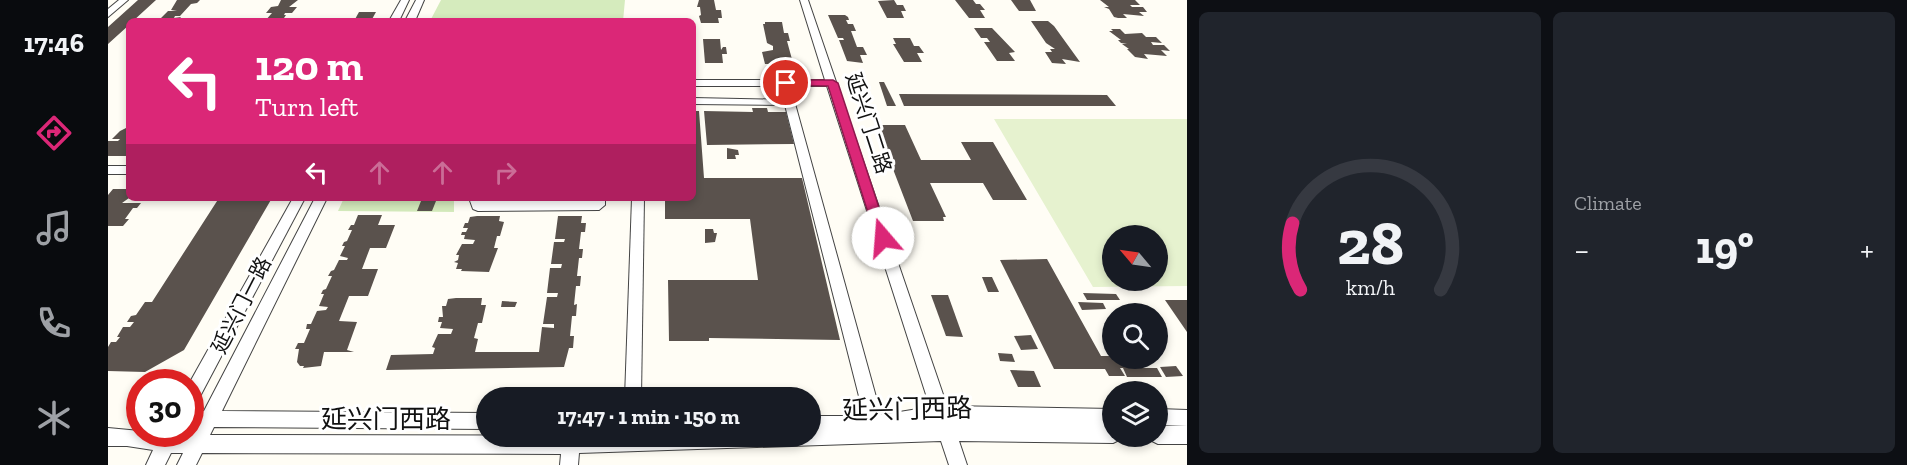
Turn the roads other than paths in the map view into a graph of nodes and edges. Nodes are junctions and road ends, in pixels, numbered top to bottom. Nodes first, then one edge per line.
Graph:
1 (124, 0) edge
2 (405, 0) edge
3 (420, 0) edge
4 (804, 0) edge
5 (108, 14) edge
6 (396, 18) edge
7 (411, 18) edge
8 (696, 83) edge
9 (833, 83) junction
10 (696, 101) edge
11 (108, 170) edge
12 (126, 170) edge
13 (297, 201) edge
14 (319, 201) edge
15 (476, 201) edge
16 (599, 201) edge
17 (638, 201) edge
18 (204, 372) edge
19 (633, 387) edge
20 (940, 414) junction
21 (1102, 417) edge
22 (1168, 417) edge
23 (1187, 418) edge
24 (204, 419) edge
25 (209, 419) junction
26 (476, 422) edge
27 (821, 424) edge
28 (875, 424) junction
29 (204, 429) edge
30 (948, 432) junction
31 (1102, 434) edge
32 (1168, 435) edge
33 (1187, 435) edge
34 (126, 436) edge
35 (821, 436) edge
36 (108, 437) edge
37 (204, 444) edge
38 (476, 445) edge
39 (165, 447) edge
40 (195, 447) edge
41 (571, 447) edge
42 (155, 465) edge
43 (186, 465) edge
44 (569, 465) edge
45 (958, 465) edge

1 - 5 street
2 - 6 street
3 - 7 street
4 - 9 street, 延兴门二路
8 - 9 street
9 - 20 street, 延兴门二路
10 - 28 street
11 - 12 street
13 - 18 street, 延兴门一路
14 - 25 street, 延兴门一路
15 - 16 street
17 - 19 street
20 - 21 street, 延兴门西路
20 - 28 street, 延兴门西路
20 - 30 street, 延兴门二路
22 - 23 street
24 - 25 street, 延兴门西路
25 - 26 street, 延兴门西路
25 - 29 street, 延兴门一路
27 - 28 street, 延兴门西路
30 - 31 street, 延兴门西路
30 - 35 street, 延兴门西路
30 - 45 street, 延兴门二路
32 - 33 street
34 - 36 street, 延兴门西路
37 - 38 street, 延兴门西路
39 - 42 street
40 - 43 street, 延兴门一路
41 - 44 street

